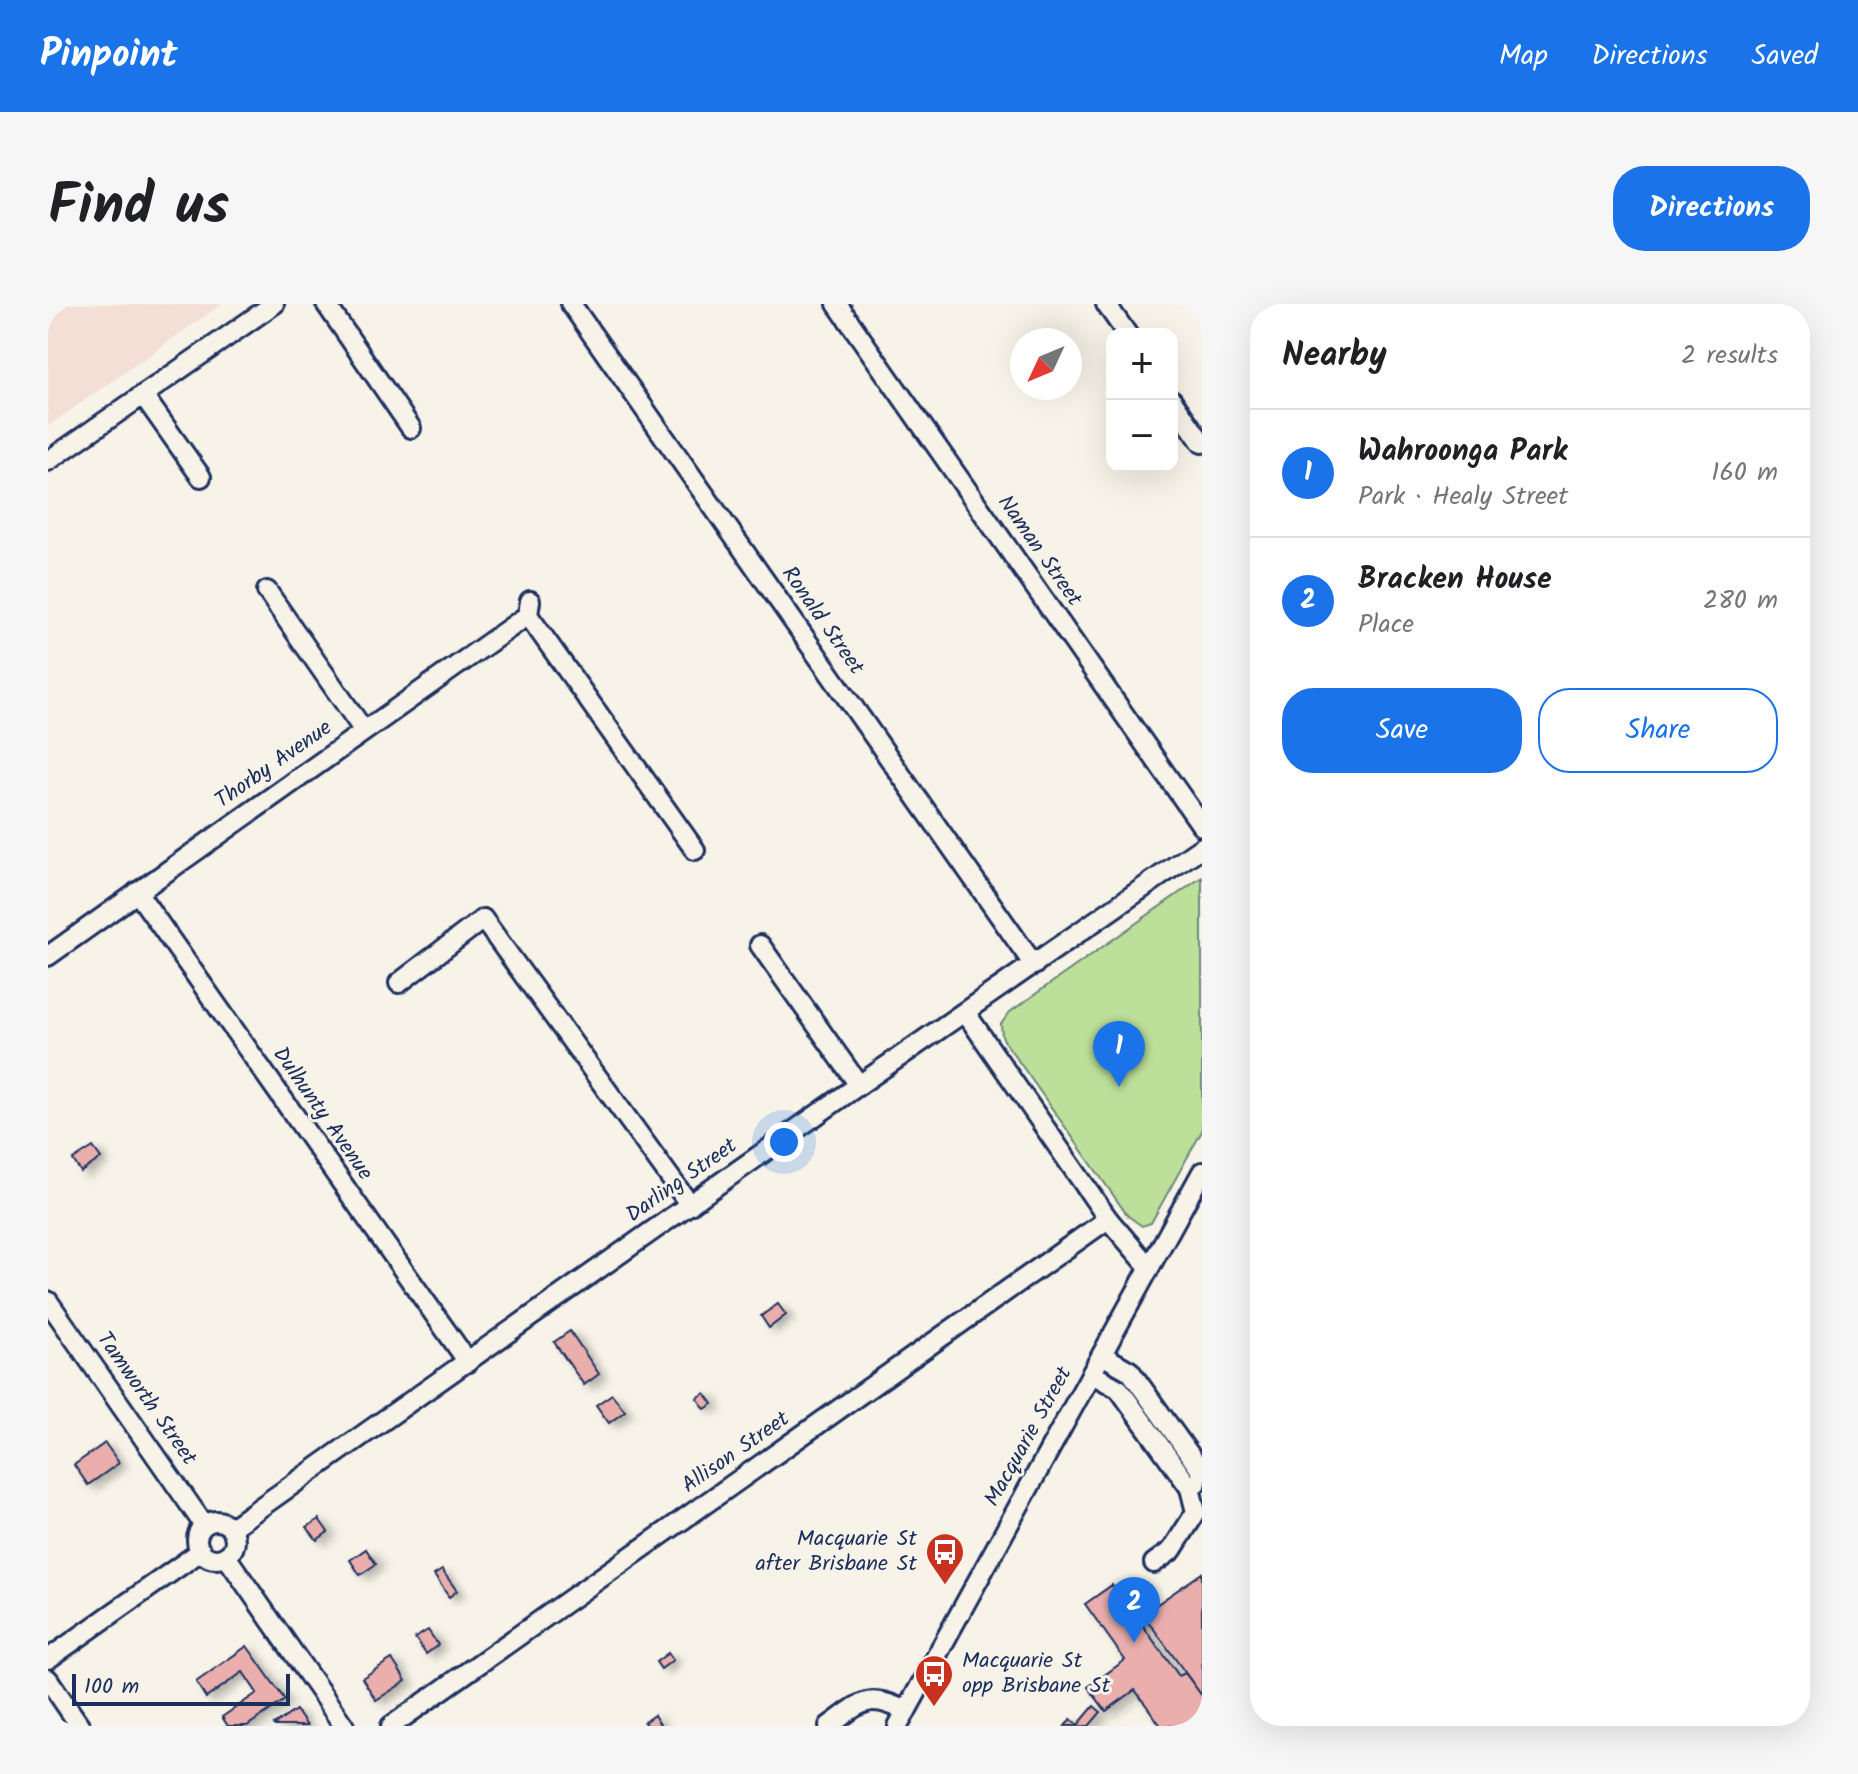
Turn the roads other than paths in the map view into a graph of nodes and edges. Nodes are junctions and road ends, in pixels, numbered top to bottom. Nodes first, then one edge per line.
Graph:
1 (274, 304) edge
2 (326, 304) edge
3 (571, 304) edge
4 (837, 304) edge
5 (1106, 304) edge
6 (1123, 328) edge
7 (143, 395) junction
8 (1178, 409) edge
9 (411, 428) dead end
10 (1202, 443) edge
11 (48, 461) edge
12 (201, 477) dead end
13 (267, 591) dead end
14 (364, 731) junction
15 (1202, 826) edge
16 (1202, 847) edge
17 (695, 850) dead end
18 (137, 892) junction
19 (760, 945) dead end
20 (48, 956) edge
21 (1034, 965) junction
22 (399, 983) dead end
23 (965, 1012) junction
24 (859, 1085) junction
25 (1202, 1172) edge
26 (690, 1205) junction
27 (1108, 1219) junction
28 (1149, 1267) junction
29 (48, 1301) edge
30 (1102, 1355) junction
31 (468, 1362) junction
32 (1092, 1374) junction
33 (1202, 1472) edge
34 (1196, 1483) edge
35 (204, 1525) junction
36 (231, 1528) junction
37 (201, 1551) junction
38 (226, 1556) junction
39 (1154, 1563) dead end
40 (48, 1659) edge
41 (48, 1679) edge
42 (901, 1722) edge
43 (80, 1726) edge
44 (344, 1726) edge
45 (391, 1726) edge
46 (829, 1726) edge

1 - 7 street
2 - 9 street
3 - 21 street, Ronald Street
4 - 15 street, Naman Street
5 - 6 street
7 - 11 street
7 - 12 street
8 - 10 street
13 - 14 street
14 - 17 street, Thorby Avenue
14 - 18 street, Thorby Avenue
16 - 21 street, Darling Street
18 - 20 street, Thorby Avenue
18 - 31 street, Dulhunty Avenue
19 - 24 street
21 - 23 street, Darling Street
22 - 26 street
23 - 24 street, Darling Street
23 - 27 street
24 - 26 street, Darling Street
25 - 28 street, Macquarie Street
26 - 31 street, Darling Street
27 - 28 street
27 - 45 street, Allison Street
28 - 30 street, Macquarie Street
29 - 35 street, Tamworth Street
30 - 32 street, Macquarie Street
30 - 33 street
31 - 36 street, Darling Street
32 - 34 street
32 - 42 street, Macquarie Street
34 - 39 street
35 - 36 street
35 - 37 street
36 - 38 street
37 - 38 street
37 - 40 street
38 - 44 street
41 - 43 street
42 - 46 street

